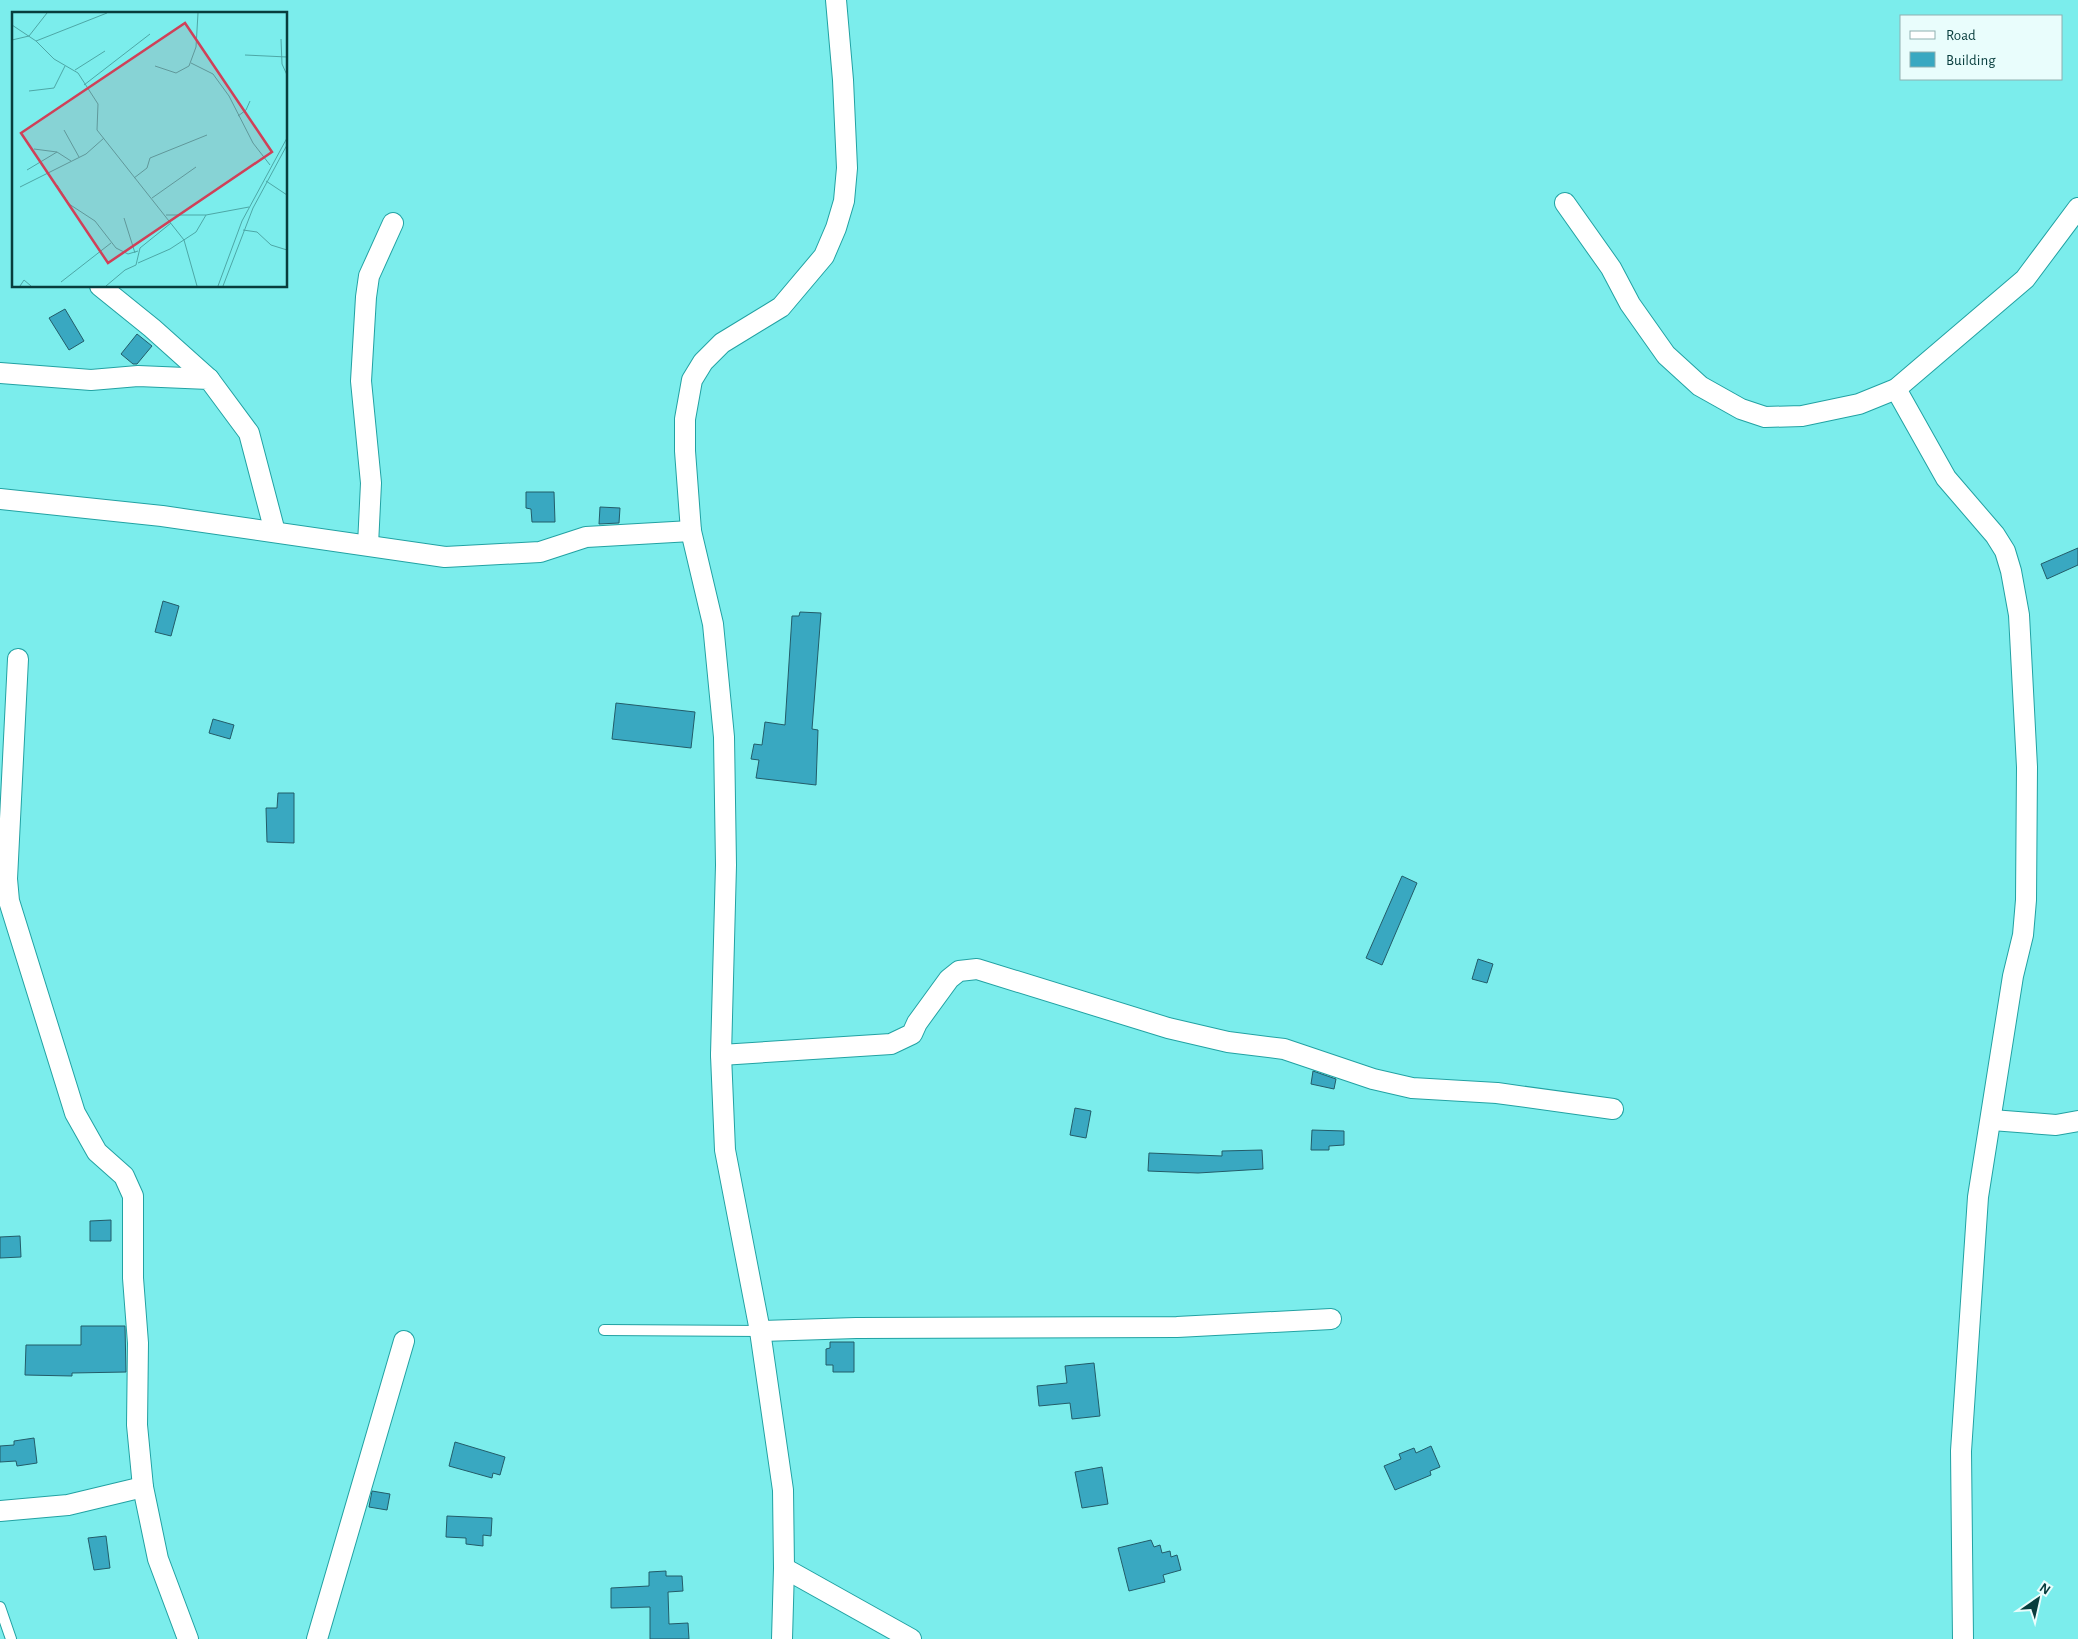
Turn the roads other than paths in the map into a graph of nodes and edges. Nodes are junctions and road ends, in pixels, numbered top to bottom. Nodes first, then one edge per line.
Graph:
1 (836, 0) edge
2 (1565, 204) dead end
3 (2078, 208) edge
4 (393, 223) dead end
5 (102, 288) edge
6 (0, 373) edge
7 (208, 379) junction
8 (1896, 389) junction
9 (0, 499) edge
10 (691, 531) junction
11 (275, 532) junction
12 (368, 545) junction
13 (18, 660) dead end
14 (5, 901) edge
15 (720, 1055) junction
16 (1612, 1109) dead end
17 (1992, 1120) junction
18 (2078, 1121) edge
19 (1331, 1319) dead end
20 (604, 1330) dead end
21 (760, 1331) junction
22 (404, 1341) dead end
23 (143, 1488) junction
24 (0, 1511) edge
25 (784, 1568) junction
26 (0, 1608) edge
27 (2, 1622) edge
28 (11, 1639) edge
29 (188, 1639) edge
30 (317, 1639) edge
31 (782, 1639) edge
32 (911, 1639) edge
33 (1963, 1639) edge

1 - 10 street
2 - 8 street
3 - 8 street
4 - 12 street
5 - 7 street
6 - 7 street
7 - 11 street
8 - 17 street
9 - 11 street
10 - 12 street
10 - 15 street
11 - 12 street
13 - 14 street
14 - 23 street
15 - 16 street
15 - 21 street
17 - 18 street
17 - 33 street
19 - 21 street
20 - 21 lane
21 - 25 street
22 - 30 street
23 - 24 street
23 - 29 street
25 - 31 street
25 - 32 street
26 - 27 lane
27 - 28 lane

